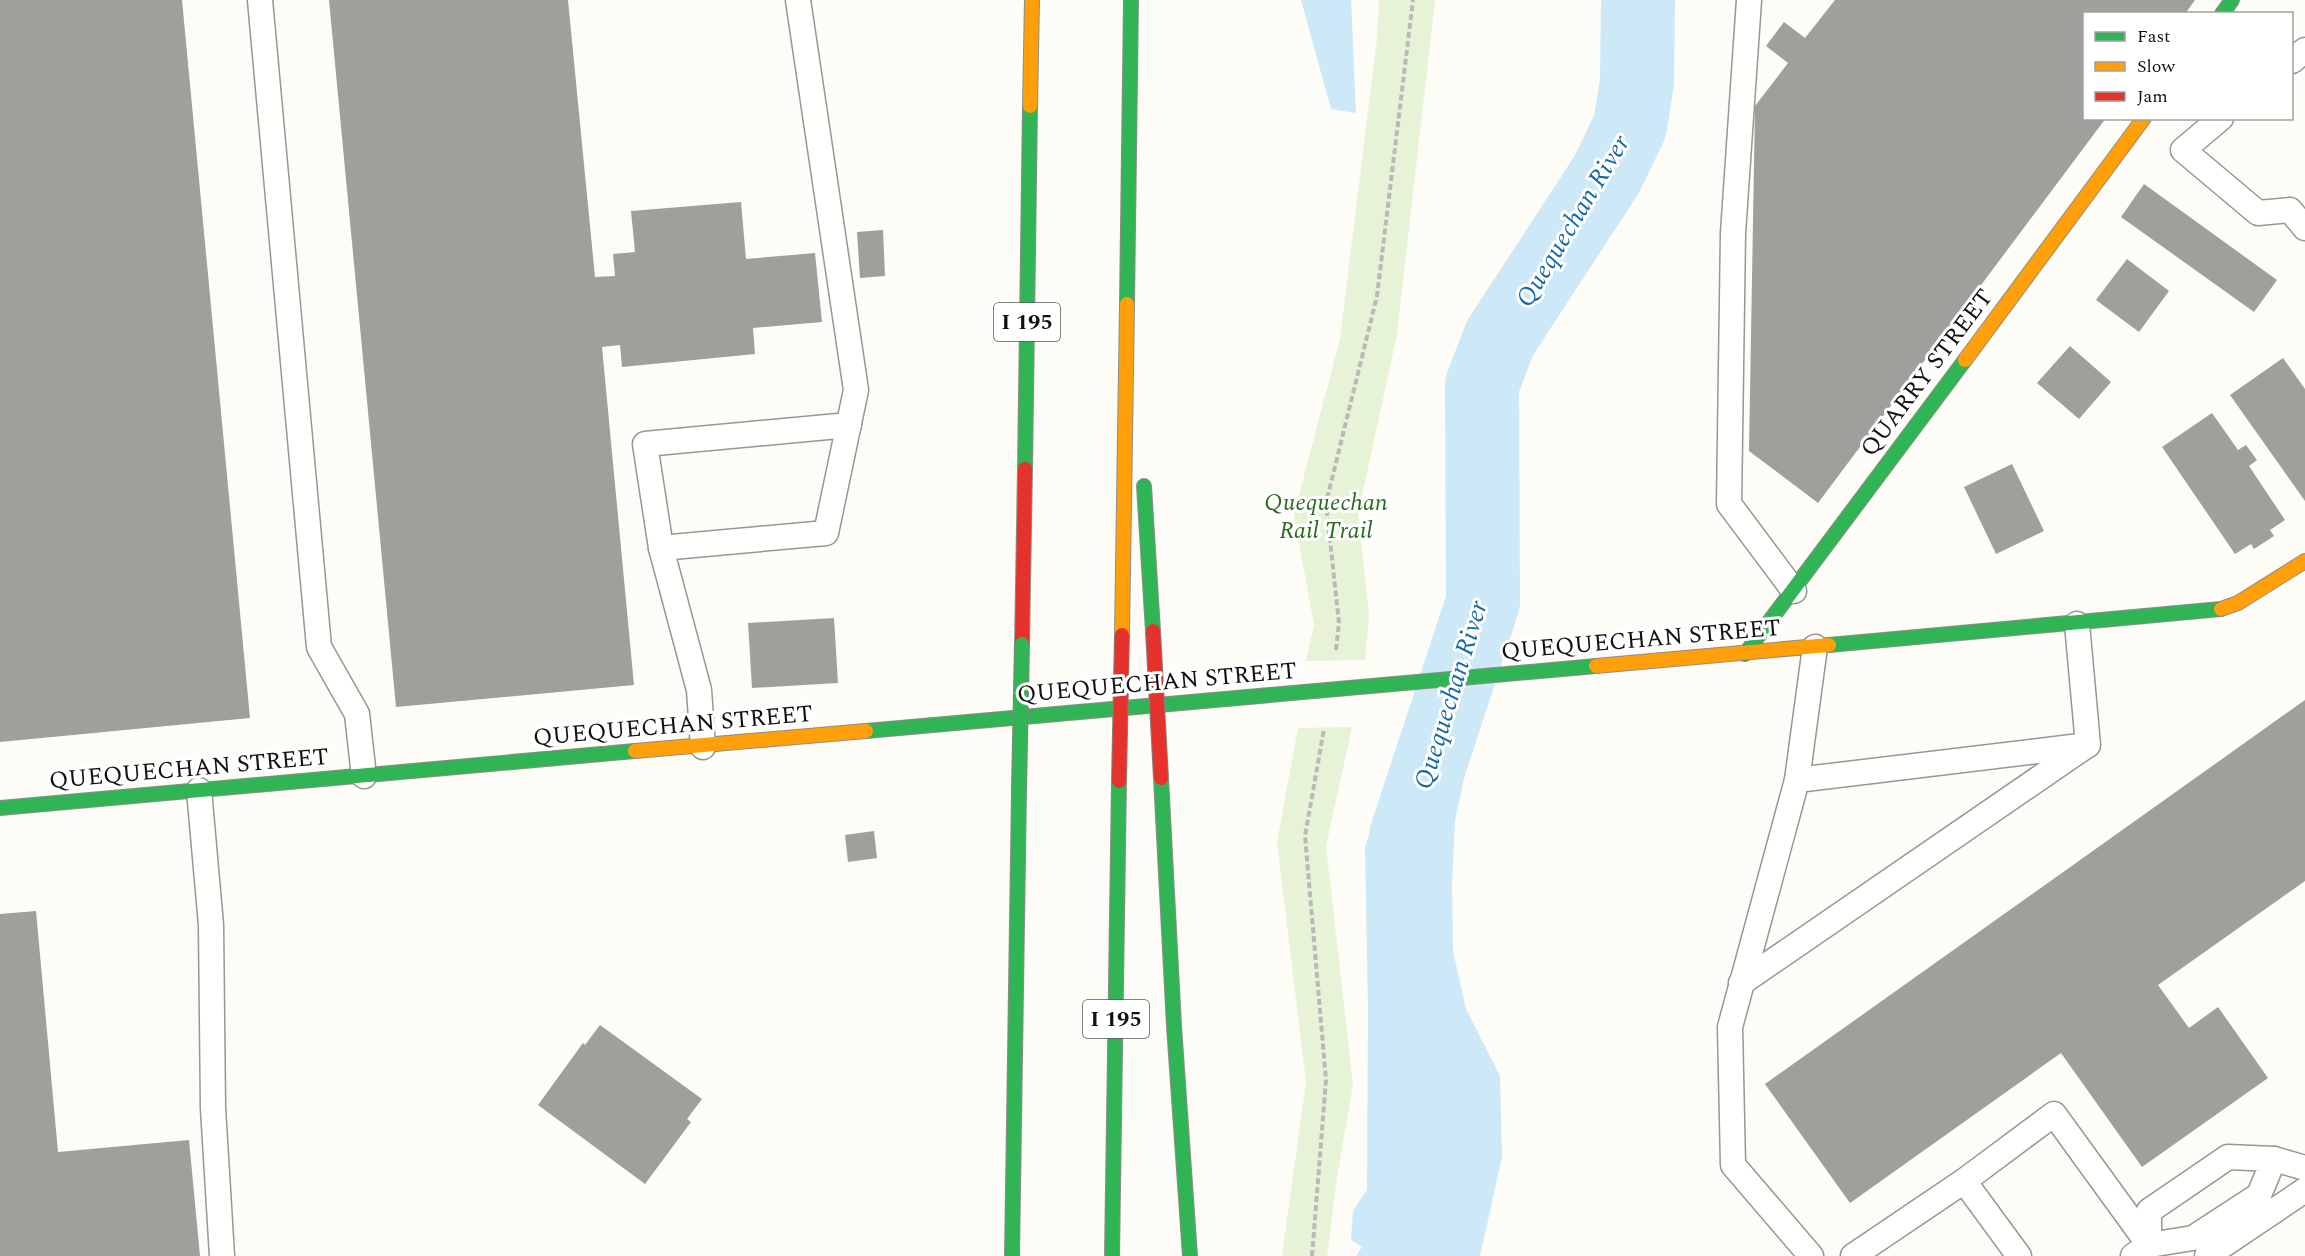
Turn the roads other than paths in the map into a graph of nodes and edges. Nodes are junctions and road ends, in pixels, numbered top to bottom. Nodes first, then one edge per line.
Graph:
1 (260, 0) edge
2 (798, 0) edge
3 (1032, 0) edge
4 (1131, 0) edge
5 (1749, 0) edge
6 (2305, 50) edge
7 (2293, 60) edge
8 (2143, 120) edge
9 (2219, 120) edge
10 (2300, 212) edge
11 (1128, 233) junction
12 (1139, 409) dead end
13 (849, 425) junction
14 (1143, 467) dead end
15 (661, 548) junction
16 (2305, 561) edge
17 (1794, 591) junction
18 (2077, 624) junction
19 (1815, 647) junction
20 (1745, 654) junction
21 (2088, 745) junction
22 (703, 747) junction
23 (364, 776) junction
24 (1797, 780) junction
25 (199, 790) junction
26 (0, 808) edge
27 (1742, 983) junction
28 (2274, 1159) junction
29 (2305, 1168) edge
30 (1964, 1181) junction
31 (2305, 1190) edge
32 (1013, 1191) junction
33 (2141, 1250) edge
34 (222, 1256) edge
35 (1000, 1256) edge
36 (1012, 1256) edge
37 (1112, 1256) edge
38 (1190, 1256) edge
39 (1811, 1256) edge
40 (1853, 1256) edge
41 (2019, 1256) edge
42 (2207, 1256) edge

1 - 23 lane
2 - 13 lane
3 - 32 main road, I 195, bridge
4 - 11 main road, I 195
5 - 17 lane
6 - 7 lane
8 - 17 main road, QUARRY STREET
9 - 10 lane
11 - 12 main road
11 - 37 main road, I 195, bridge
13 - 15 lane
13 - 15 lane
14 - 38 main road, bridge
15 - 22 lane
16 - 18 main road, QUEQUECHAN STREET
17 - 20 main road, QUARRY STREET
18 - 19 main road, QUEQUECHAN STREET
18 - 21 lane
19 - 20 main road, QUEQUECHAN STREET
19 - 24 lane
20 - 22 main road, QUEQUECHAN STREET
21 - 24 lane
21 - 27 lane
22 - 23 main road, QUEQUECHAN STREET
23 - 25 main road, QUEQUECHAN STREET
24 - 27 lane
25 - 26 main road, QUEQUECHAN STREET
25 - 34 lane
27 - 39 lane
28 - 29 lane
28 - 33 lane
28 - 33 lane
30 - 33 lane
30 - 40 lane
30 - 41 lane
31 - 42 lane
32 - 35 main road
32 - 36 main road, I 195

